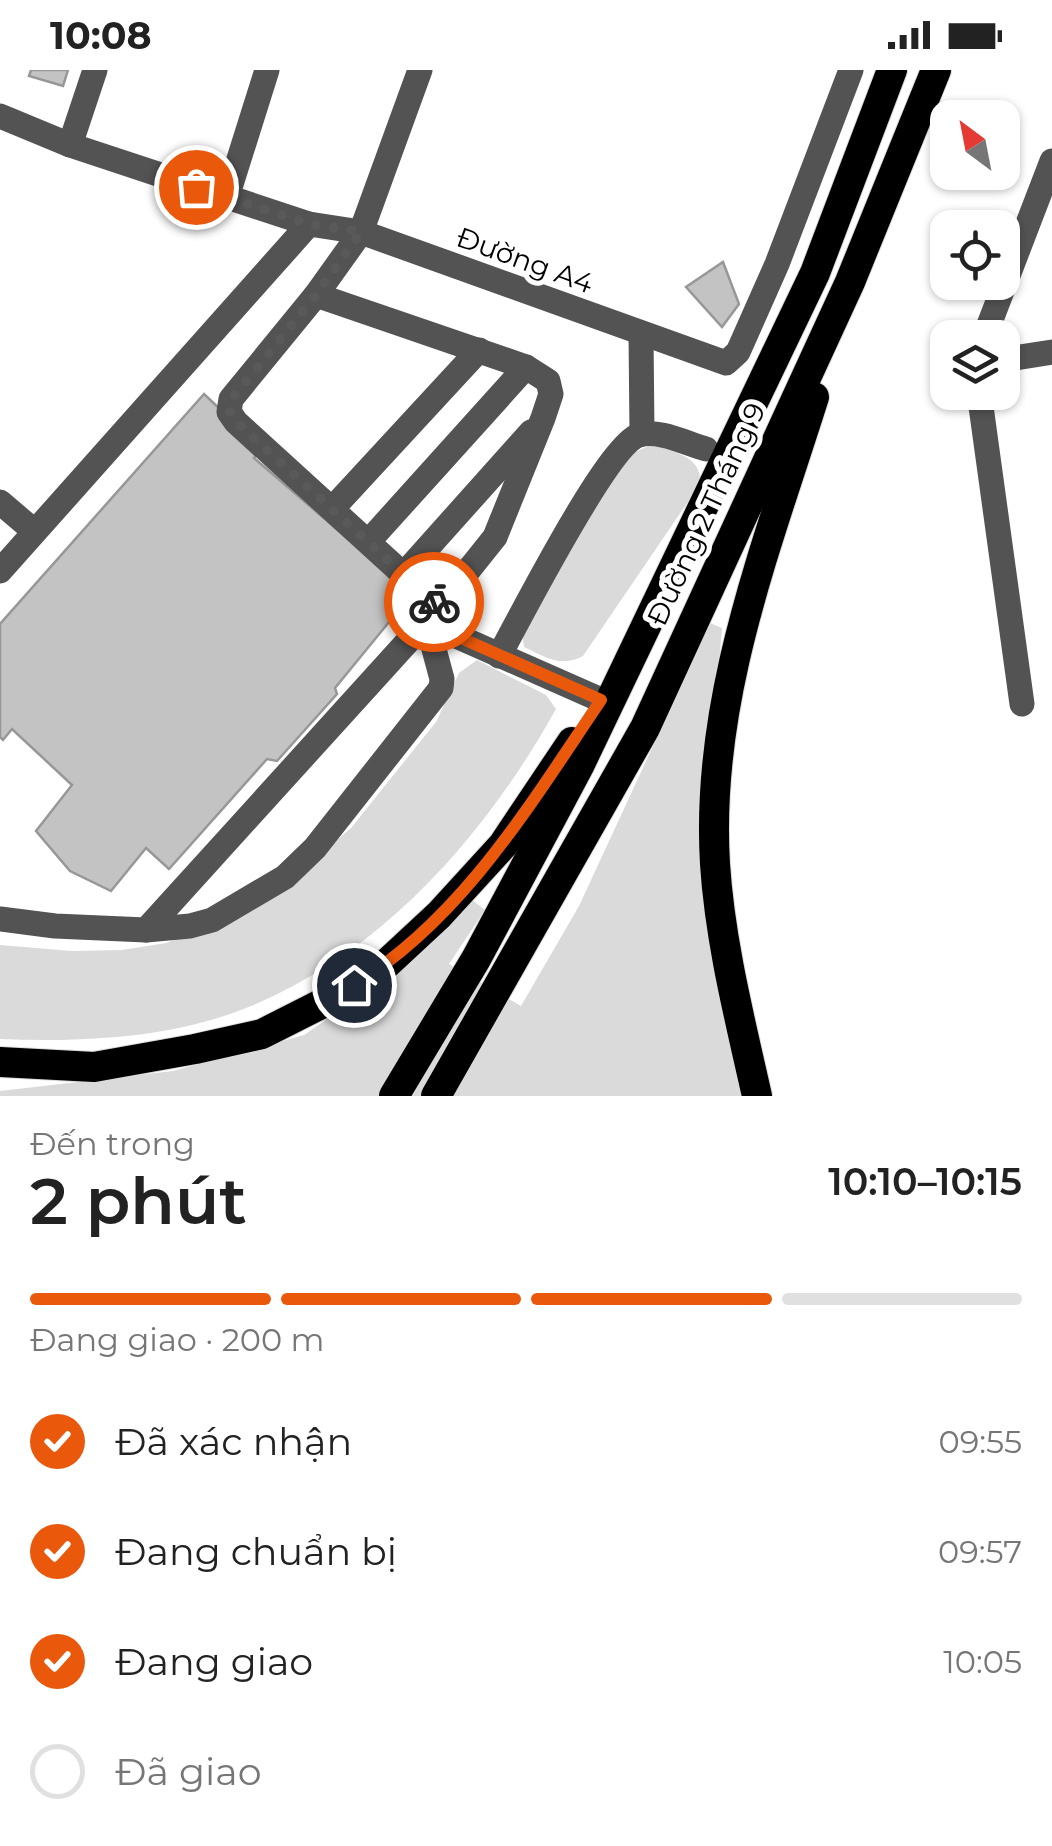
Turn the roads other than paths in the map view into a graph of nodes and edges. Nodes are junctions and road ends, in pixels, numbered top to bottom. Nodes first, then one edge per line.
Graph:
1 (95, 70) edge
2 (266, 70) edge
3 (420, 70) edge
4 (851, 70) edge
5 (892, 70) edge
6 (936, 70) edge
7 (0, 116) edge
8 (70, 146) junction
9 (1052, 161) edge
10 (227, 197) junction
11 (309, 224) junction
12 (361, 232) junction
13 (850, 282) junction
14 (316, 295) junction
15 (991, 320) edge
16 (641, 334) junction
17 (479, 350) junction
18 (1052, 352) edge
19 (1020, 357) edge
20 (526, 366) junction
21 (982, 410) edge
22 (543, 418) junction
23 (642, 434) junction
24 (706, 449) dead end
25 (0, 502) edge
26 (333, 508) junction
27 (34, 531) junction
28 (369, 541) junction
29 (682, 548) junction
30 (0, 570) edge
31 (404, 574) junction
32 (433, 615) junction
33 (499, 656) junction
34 (601, 700) junction
35 (1022, 704) dead end
36 (0, 919) edge
37 (146, 930) junction
38 (0, 1062) edge
39 (94, 1067) junction
40 (0, 1075) edge
41 (394, 1096) edge
42 (436, 1096) edge
43 (757, 1096) edge

1 - 8 street
2 - 10 street
3 - 12 street
4 - 16 street, Đường A4
5 - 29 highway, Đường 2 Tháng 9
6 - 13 highway, Đường 2 Tháng 9
7 - 8 street, Đường A4
8 - 10 street, Đường A4
9 - 15 street
10 - 11 street, Đường A4
11 - 12 street, Đường A4
11 - 27 street
12 - 14 street
12 - 16 street, Đường A4
13 - 42 highway, Đường 2 Tháng 9
13 - 43 highway
14 - 17 street
14 - 26 street
16 - 23 street
17 - 20 street
17 - 26 street
18 - 19 street
20 - 22 street
20 - 28 street
21 - 35 street
22 - 31 street
22 - 32 street
23 - 24 street
23 - 33 street
25 - 27 street
26 - 28 street
27 - 30 street
28 - 31 street
29 - 34 highway
29 - 41 highway, Đường 2 Tháng 9
31 - 32 street
32 - 33 street
32 - 37 street
32 - 37 street
33 - 34 street
34 - 39 highway
36 - 37 street
38 - 39 highway
39 - 40 highway

